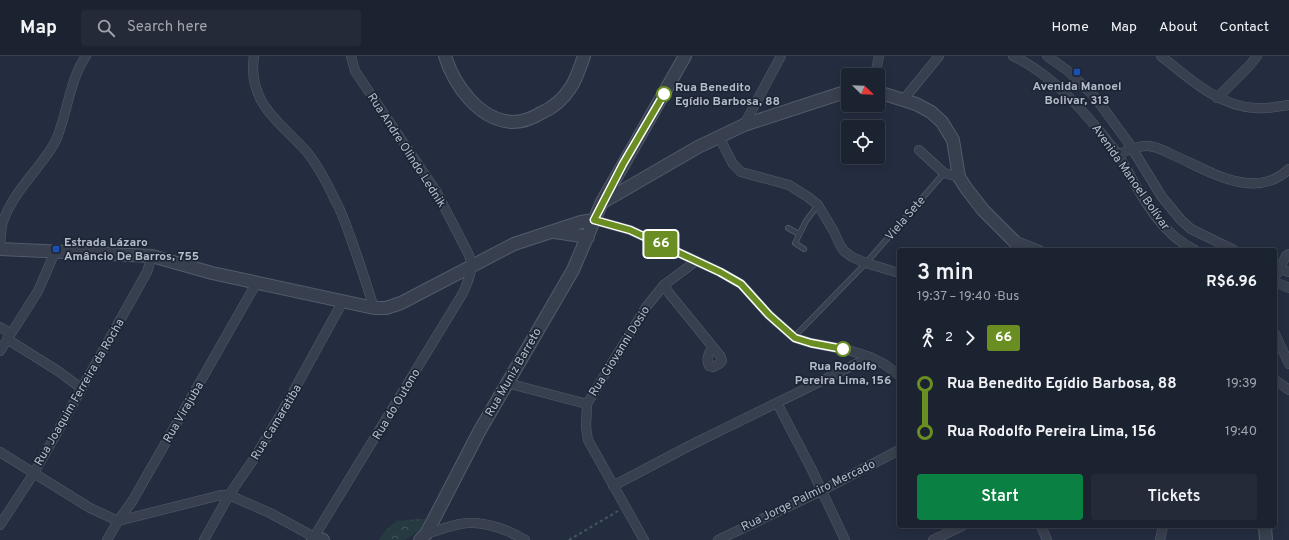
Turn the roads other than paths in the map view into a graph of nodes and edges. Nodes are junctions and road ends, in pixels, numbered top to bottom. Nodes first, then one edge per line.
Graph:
1 (86, 56) edge
2 (254, 56) edge
3 (351, 56) edge
4 (445, 56) edge
5 (584, 56) edge
6 (685, 56) edge
7 (781, 56) edge
8 (879, 56) edge
9 (939, 56) edge
10 (1013, 56) edge
11 (1047, 56) edge
12 (1161, 56) edge
13 (1255, 57) edge
14 (876, 68) edge
15 (841, 93) edge
16 (885, 94) edge
17 (1216, 98) junction
18 (904, 99) junction
19 (1289, 105) edge
20 (744, 125) junction
21 (719, 137) junction
22 (1132, 148) junction
23 (919, 150) dead end
24 (1118, 155) junction
25 (1289, 169) edge
26 (944, 173) junction
27 (959, 177) junction
28 (602, 202) junction
29 (818, 205) junction
30 (594, 220) junction
31 (788, 228) dead end
32 (553, 232) junction
33 (799, 234) junction
34 (588, 237) junction
35 (1013, 239) junction
36 (0, 243) edge
37 (1022, 248) edge
38 (1034, 248) edge
39 (1191, 248) edge
40 (1230, 248) edge
41 (0, 249) edge
42 (804, 249) dead end
43 (55, 252) junction
44 (1289, 254) edge
45 (152, 256) junction
46 (696, 261) junction
47 (866, 263) junction
48 (472, 266) junction
49 (1277, 267) edge
50 (897, 272) edge
51 (1289, 272) edge
52 (257, 282) junction
53 (1277, 283) edge
54 (664, 285) junction
55 (1289, 288) edge
56 (343, 301) junction
57 (374, 308) junction
58 (0, 327) edge
59 (9, 336) junction
60 (794, 337) junction
61 (1277, 338) edge
62 (712, 348) dead end
63 (0, 351) edge
64 (870, 357) junction
65 (1289, 364) edge
66 (897, 374) edge
67 (1277, 381) edge
68 (507, 383) junction
69 (81, 388) junction
70 (1289, 390) edge
71 (777, 403) junction
72 (586, 404) junction
73 (897, 451) edge
74 (0, 452) edge
75 (34, 473) junction
76 (613, 486) junction
77 (821, 491) junction
78 (229, 495) junction
79 (118, 521) junction
80 (0, 525) edge
81 (958, 528) edge
82 (1042, 528) edge
83 (1162, 528) edge
84 (1265, 528) edge
85 (423, 538) edge
86 (317, 539) edge
87 (107, 540) edge
88 (204, 540) edge
89 (525, 540) edge
90 (644, 540) edge
91 (718, 540) edge
92 (845, 540) edge
93 (933, 540) edge
94 (1047, 540) edge
95 (1160, 540) edge
96 (1266, 540) edge

1 - 36 street
2 - 57 street
3 - 48 street, Rua Andre Olindo Lednik
4 - 5 street
6 - 28 street, Rua Muniz Barreto
7 - 20 street
8 - 14 street
9 - 18 street
10 - 24 street, Avenida Manoel Bolívar
11 - 22 street, Avenida Manoel Bolívar
12 - 17 street
13 - 17 street
15 - 20 street
16 - 18 street
17 - 19 street
18 - 27 street
20 - 21 street
21 - 28 street
21 - 29 street
22 - 24 street
22 - 25 street
22 - 40 street, Avenida Manoel Bolívar
23 - 26 street
24 - 39 street, Avenida Manoel Bolívar
26 - 27 street
26 - 47 lane, Viela Sete
27 - 35 street
28 - 30 street, Rua Muniz Barreto
29 - 33 lane
29 - 47 street
30 - 32 street
30 - 34 street, Rua Muniz Barreto
30 - 46 street
31 - 33 lane
32 - 34 street
32 - 48 street
33 - 42 lane
34 - 68 street, Rua Muniz Barreto
35 - 37 street
35 - 38 street
41 - 43 street
43 - 45 street
43 - 59 street
44 - 49 street
45 - 52 street
45 - 69 street, Rua Joaquim Ferreira da Rocha
46 - 54 street, Rua Giovanni Dosio
46 - 60 street
47 - 50 street
47 - 60 lane, Viela Sete
48 - 57 street
48 - 86 street, Rua do Outono
49 - 51 street
52 - 56 street
52 - 79 street, Rua Virajuba
53 - 55 street
54 - 62 street
54 - 72 street, Rua Giovanni Dosio
56 - 57 street
56 - 78 street, Rua Camaratiba
58 - 59 street
59 - 63 street
59 - 69 street
60 - 64 street
61 - 65 street
64 - 66 street
64 - 71 street
67 - 70 street
68 - 72 street, Rua Giovanni Dosio
68 - 85 street, Rua Muniz Barreto
69 - 75 street, Rua Joaquim Ferreira da Rocha
71 - 76 street
71 - 77 street
72 - 76 street
73 - 77 street, Rua Jorge Palmiro Mercado
74 - 75 street
75 - 79 street
75 - 80 street, Rua Joaquim Ferreira da Rocha
76 - 90 street
77 - 91 street, Rua Jorge Palmiro Mercado
77 - 92 street
78 - 79 street
78 - 86 street
78 - 88 street, Rua Camaratiba
79 - 87 street, Rua Virajuba
81 - 93 street
82 - 94 street
83 - 95 street
84 - 96 street
85 - 89 street

